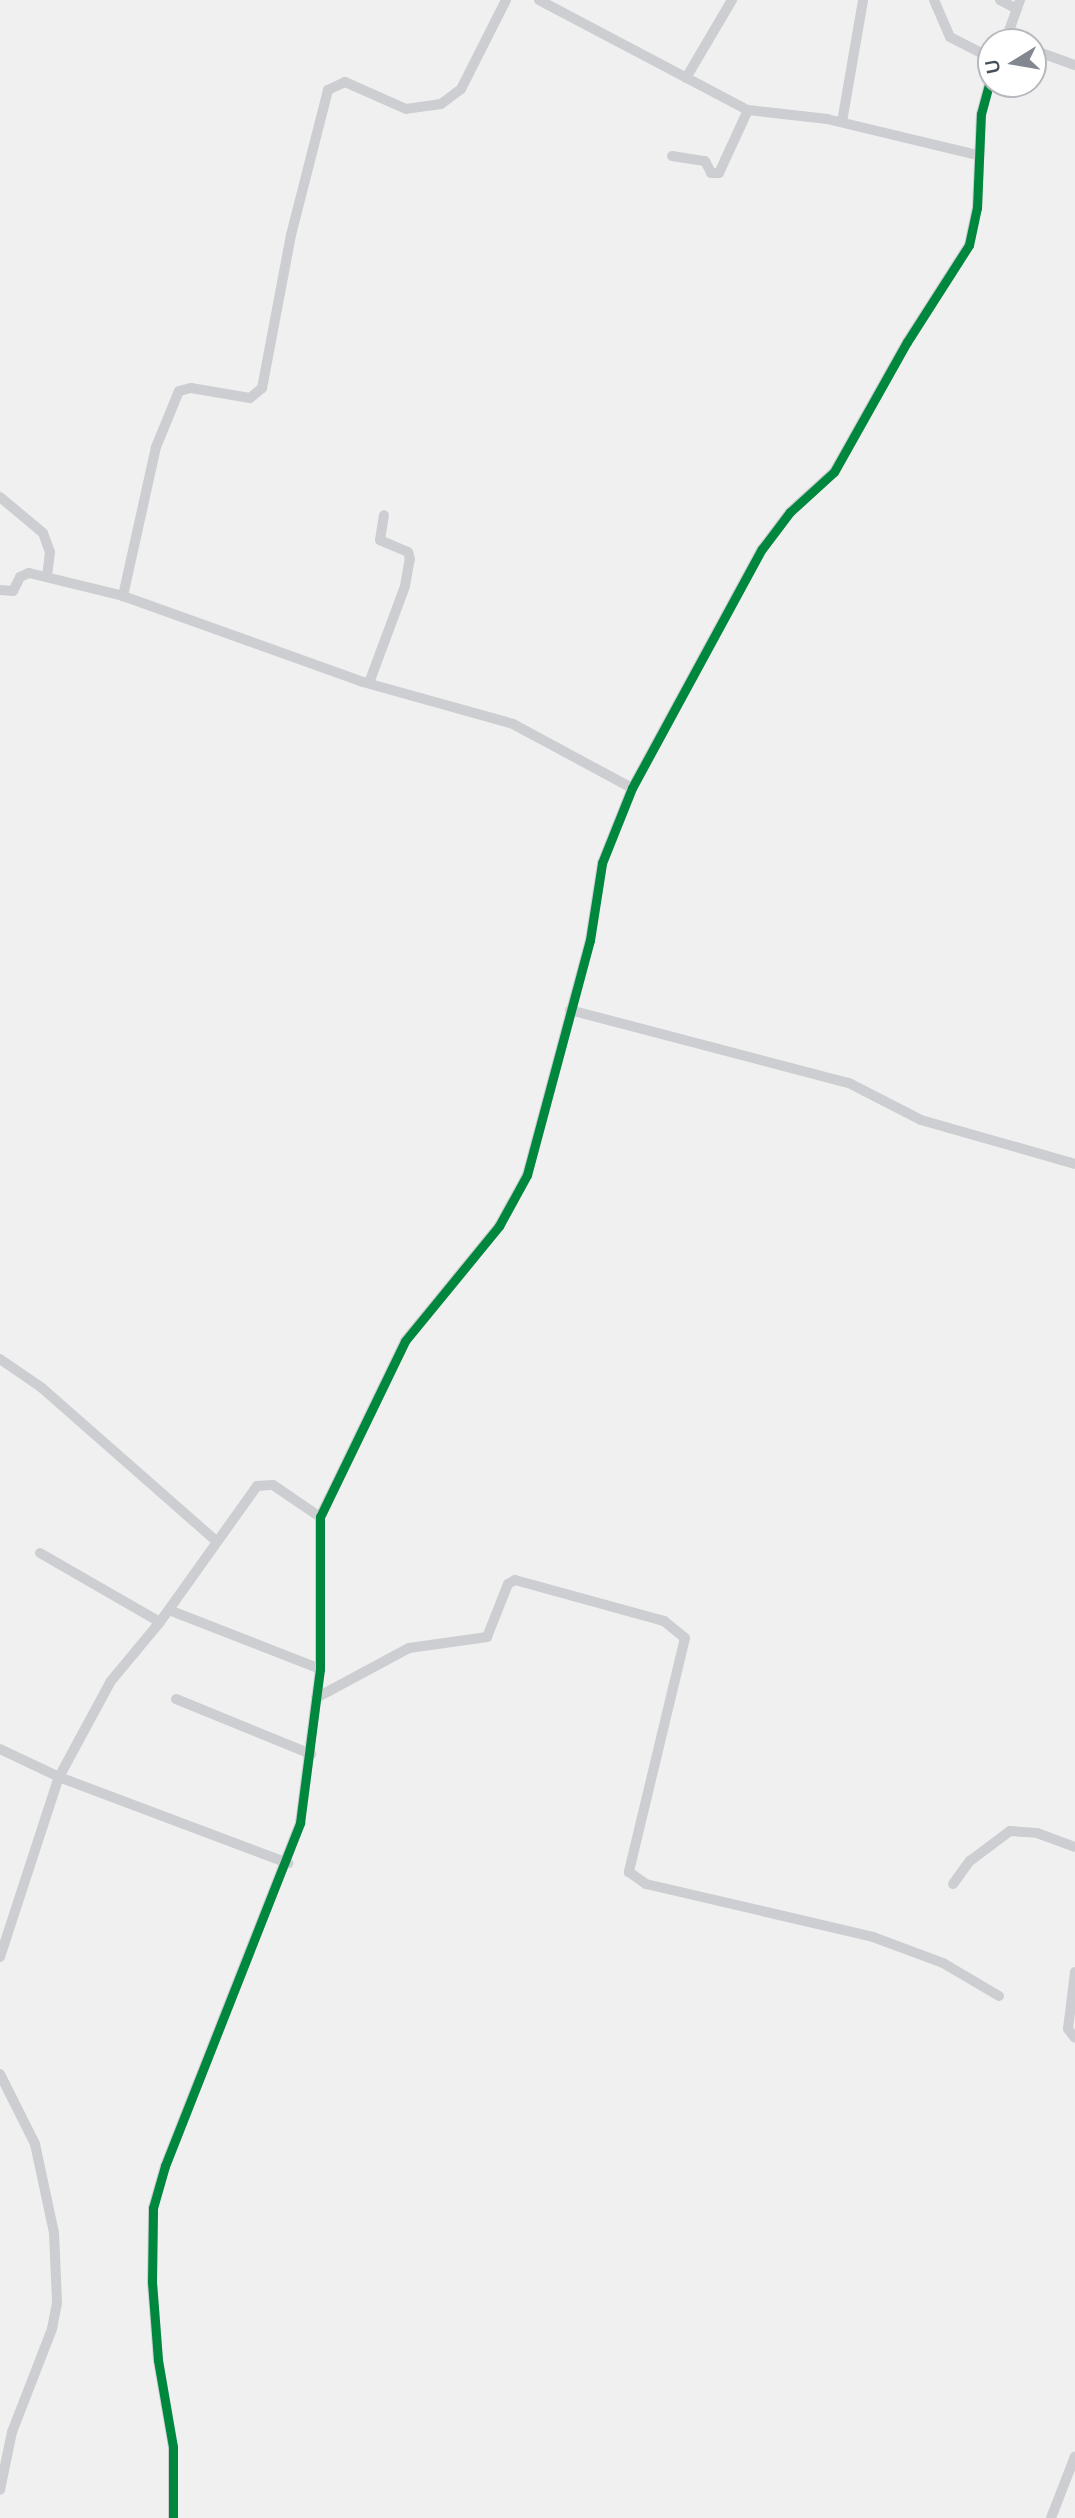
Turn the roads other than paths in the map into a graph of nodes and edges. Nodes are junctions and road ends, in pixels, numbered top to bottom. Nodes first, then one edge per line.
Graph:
1 (506, 0) edge
2 (539, 0) edge
3 (732, 0) edge
4 (863, 0) edge
5 (934, 0) edge
6 (1000, 0) edge
7 (1018, 5) edge
8 (1013, 28) edge
9 (977, 51) edge
10 (1047, 55) edge
11 (1075, 65) edge
12 (686, 78) junction
13 (985, 98) edge
14 (748, 110) junction
15 (842, 122) junction
16 (977, 155) junction
17 (672, 156) dead end
18 (0, 497) edge
19 (384, 516) dead end
20 (47, 577) junction
21 (0, 590) edge
22 (123, 596) junction
23 (369, 683) junction
24 (632, 788) junction
25 (570, 1010) junction
26 (1075, 1164) edge
27 (0, 1359) edge
28 (320, 1517) junction
29 (215, 1540) junction
30 (40, 1553) dead end
31 (169, 1610) junction
32 (160, 1622) junction
33 (320, 1669) junction
34 (316, 1698) junction
35 (176, 1699) dead end
36 (0, 1749) edge
37 (311, 1755) junction
38 (59, 1777) junction
39 (1075, 1847) edge
40 (288, 1863) junction
41 (953, 1884) dead end
42 (0, 1957) edge
43 (1075, 1972) edge
44 (999, 1996) dead end
45 (1075, 2038) edge
46 (0, 2074) edge
47 (1075, 2456) edge
48 (0, 2490) edge
49 (173, 2518) edge
50 (1051, 2518) edge

1 - 22 street
2 - 12 street
3 - 12 street
4 - 15 street
5 - 9 street
6 - 7 street
7 - 8 street
10 - 11 street
12 - 14 street
13 - 16 street
14 - 15 street
14 - 17 street
15 - 16 street
16 - 24 street
18 - 20 street
19 - 23 street
20 - 21 street
20 - 22 street
22 - 23 street
23 - 24 street
24 - 25 street
25 - 26 street
25 - 28 street
27 - 29 street
28 - 29 street
28 - 33 street
29 - 31 street
30 - 32 street
31 - 32 street
31 - 33 street
32 - 38 street
33 - 34 street
34 - 37 street
34 - 44 street
35 - 37 street
36 - 38 street
37 - 40 street
38 - 40 street
38 - 42 street
39 - 41 street
40 - 49 street
43 - 45 street
46 - 48 street
47 - 50 street

